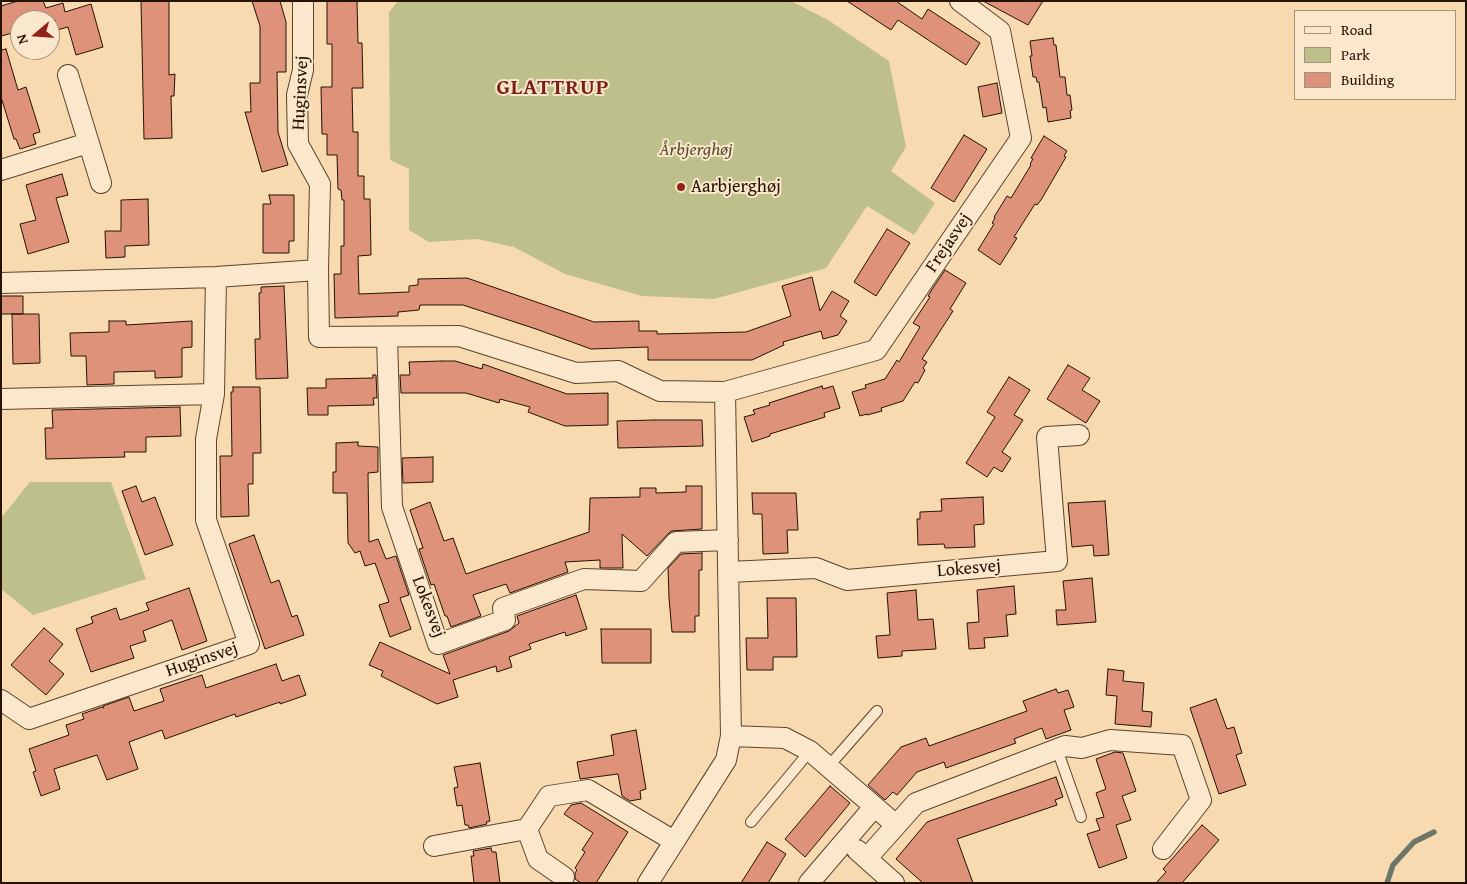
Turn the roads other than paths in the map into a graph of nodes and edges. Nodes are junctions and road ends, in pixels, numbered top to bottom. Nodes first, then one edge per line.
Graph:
1 (303, 1) edge
2 (960, 1) edge
3 (68, 75) dead end
4 (88, 143) junction
5 (1, 170) edge
6 (100, 184) dead end
7 (318, 270) junction
8 (216, 277) junction
9 (1, 283) edge
10 (387, 337) junction
11 (725, 392) junction
12 (214, 394) junction
13 (1, 398) edge
14 (1079, 435) dead end
15 (728, 540) junction
16 (728, 572) junction
17 (1, 700) edge
18 (877, 711) dead end
19 (732, 736) junction
20 (1057, 749) junction
21 (810, 751) junction
22 (828, 766) junction
23 (874, 807) junction
24 (1080, 818) dead end
25 (751, 822) dead end
26 (896, 825) junction
27 (527, 829) junction
28 (846, 840) junction
29 (674, 842) junction
30 (434, 846) dead end
31 (1163, 848) dead end
32 (867, 858) junction
33 (564, 877) dead end
34 (648, 883) edge
35 (809, 883) edge
36 (894, 883) edge

1 - 7 street, Huginsvej
2 - 11 street, Frejasvej
3 - 4 street
4 - 5 street
4 - 6 street
7 - 8 street
7 - 10 street, Huginsvej
8 - 9 street
8 - 12 street, Huginsvej
10 - 11 street
10 - 15 street, Lokesvej
11 - 15 street
12 - 13 street
12 - 17 street, Huginsvej
14 - 16 street, Lokesvej
15 - 16 street
16 - 19 street
18 - 22 lane
19 - 21 street
19 - 29 street
20 - 24 lane
20 - 26 street
20 - 31 street
21 - 22 street
21 - 25 lane
22 - 23 street
23 - 26 street
23 - 28 street
26 - 32 street
27 - 29 street
27 - 30 street
27 - 33 street
28 - 32 street
28 - 35 street
29 - 34 street
32 - 36 street

